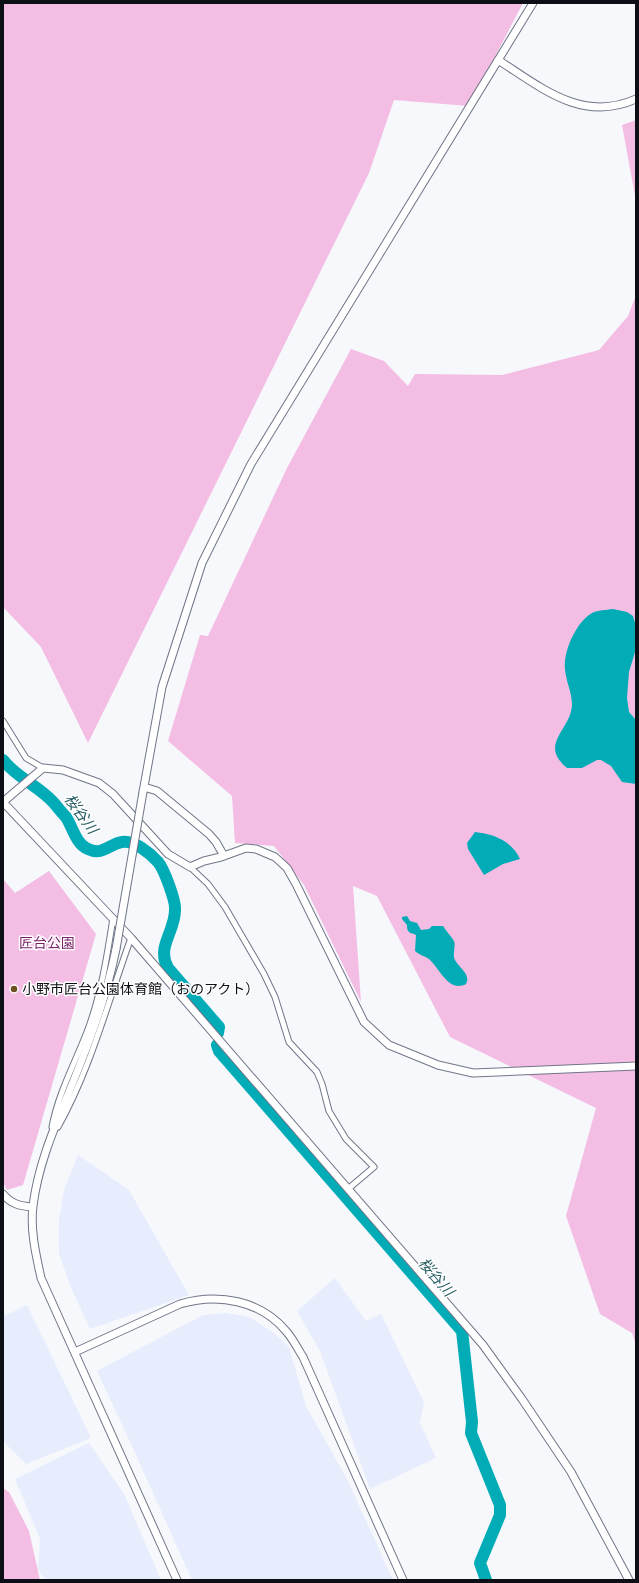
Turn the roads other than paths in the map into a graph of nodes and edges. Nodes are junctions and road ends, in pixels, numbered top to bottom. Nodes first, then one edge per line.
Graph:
1 (533, 3) edge
2 (498, 60) junction
3 (636, 99) edge
4 (3, 721) edge
5 (43, 768) junction
6 (144, 790) junction
7 (3, 802) edge
8 (224, 856) junction
9 (190, 867) junction
10 (113, 918) junction
11 (131, 938) junction
12 (636, 1066) edge
13 (50, 1140) junction
14 (348, 1189) junction
15 (3, 1194) edge
16 (32, 1207) junction
17 (75, 1352) junction
18 (177, 1580) edge
19 (403, 1580) edge
20 (629, 1580) edge

1 - 2 street
2 - 3 street
2 - 6 street
4 - 5 street
5 - 7 street
5 - 9 street
6 - 8 street
6 - 13 street, bridge
7 - 10 street
8 - 9 street
8 - 12 street
9 - 14 street
10 - 11 street
10 - 13 street
11 - 13 street
11 - 14 street
13 - 16 street
14 - 20 street
15 - 16 street
16 - 17 street
17 - 18 street
17 - 19 street

